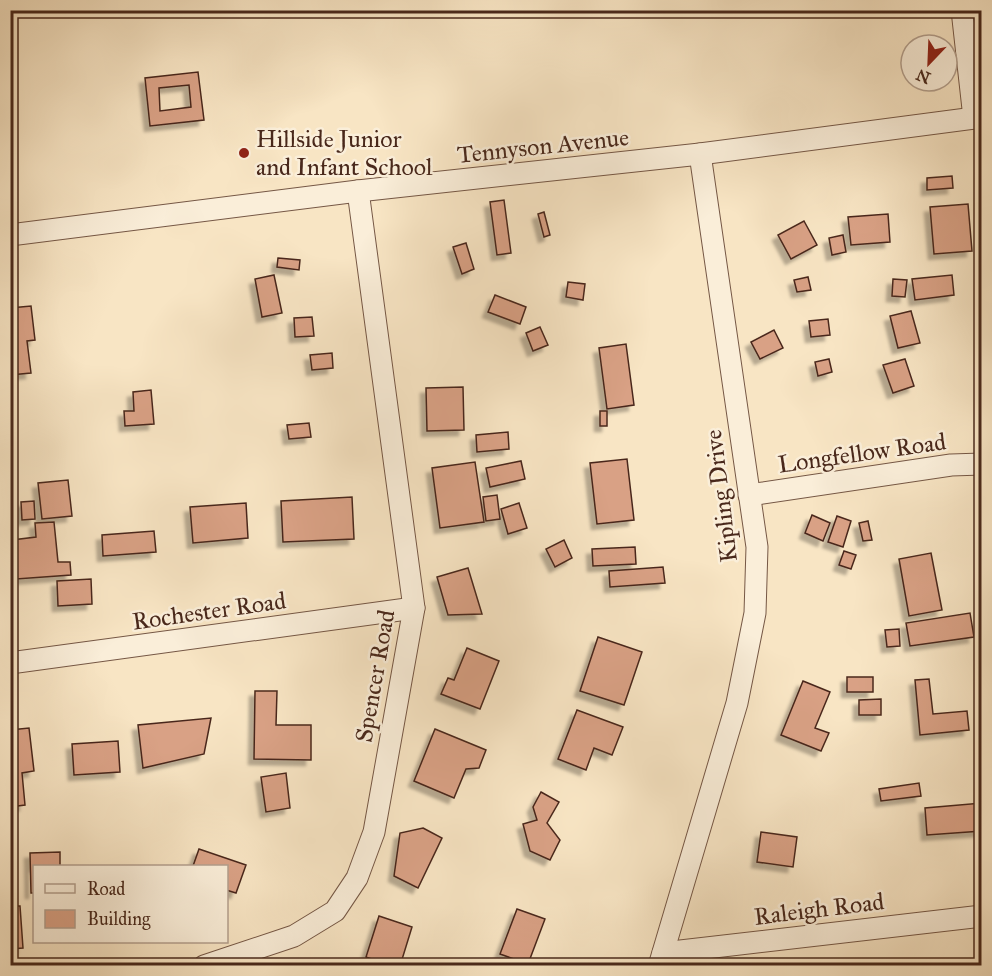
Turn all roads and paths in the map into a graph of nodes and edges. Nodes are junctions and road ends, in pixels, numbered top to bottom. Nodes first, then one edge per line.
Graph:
1 (962, 10) edge
2 (978, 118) edge
3 (700, 154) junction
4 (358, 191) junction
5 (10, 235) edge
6 (981, 464) edge
7 (749, 495) junction
8 (414, 608) junction
9 (10, 663) edge
10 (981, 916) edge
11 (661, 959) edge
12 (204, 966) edge

1 - 2 street
2 - 3 street, Tennyson Avenue
3 - 4 street, Tennyson Avenue
3 - 7 street, Kipling Drive
4 - 5 street, Tennyson Avenue
4 - 8 street, Spencer Road
6 - 7 street, Longfellow Road
7 - 11 street, Kipling Drive
8 - 9 street, Rochester Road
8 - 12 street, Spencer Road
10 - 11 street, Raleigh Road

